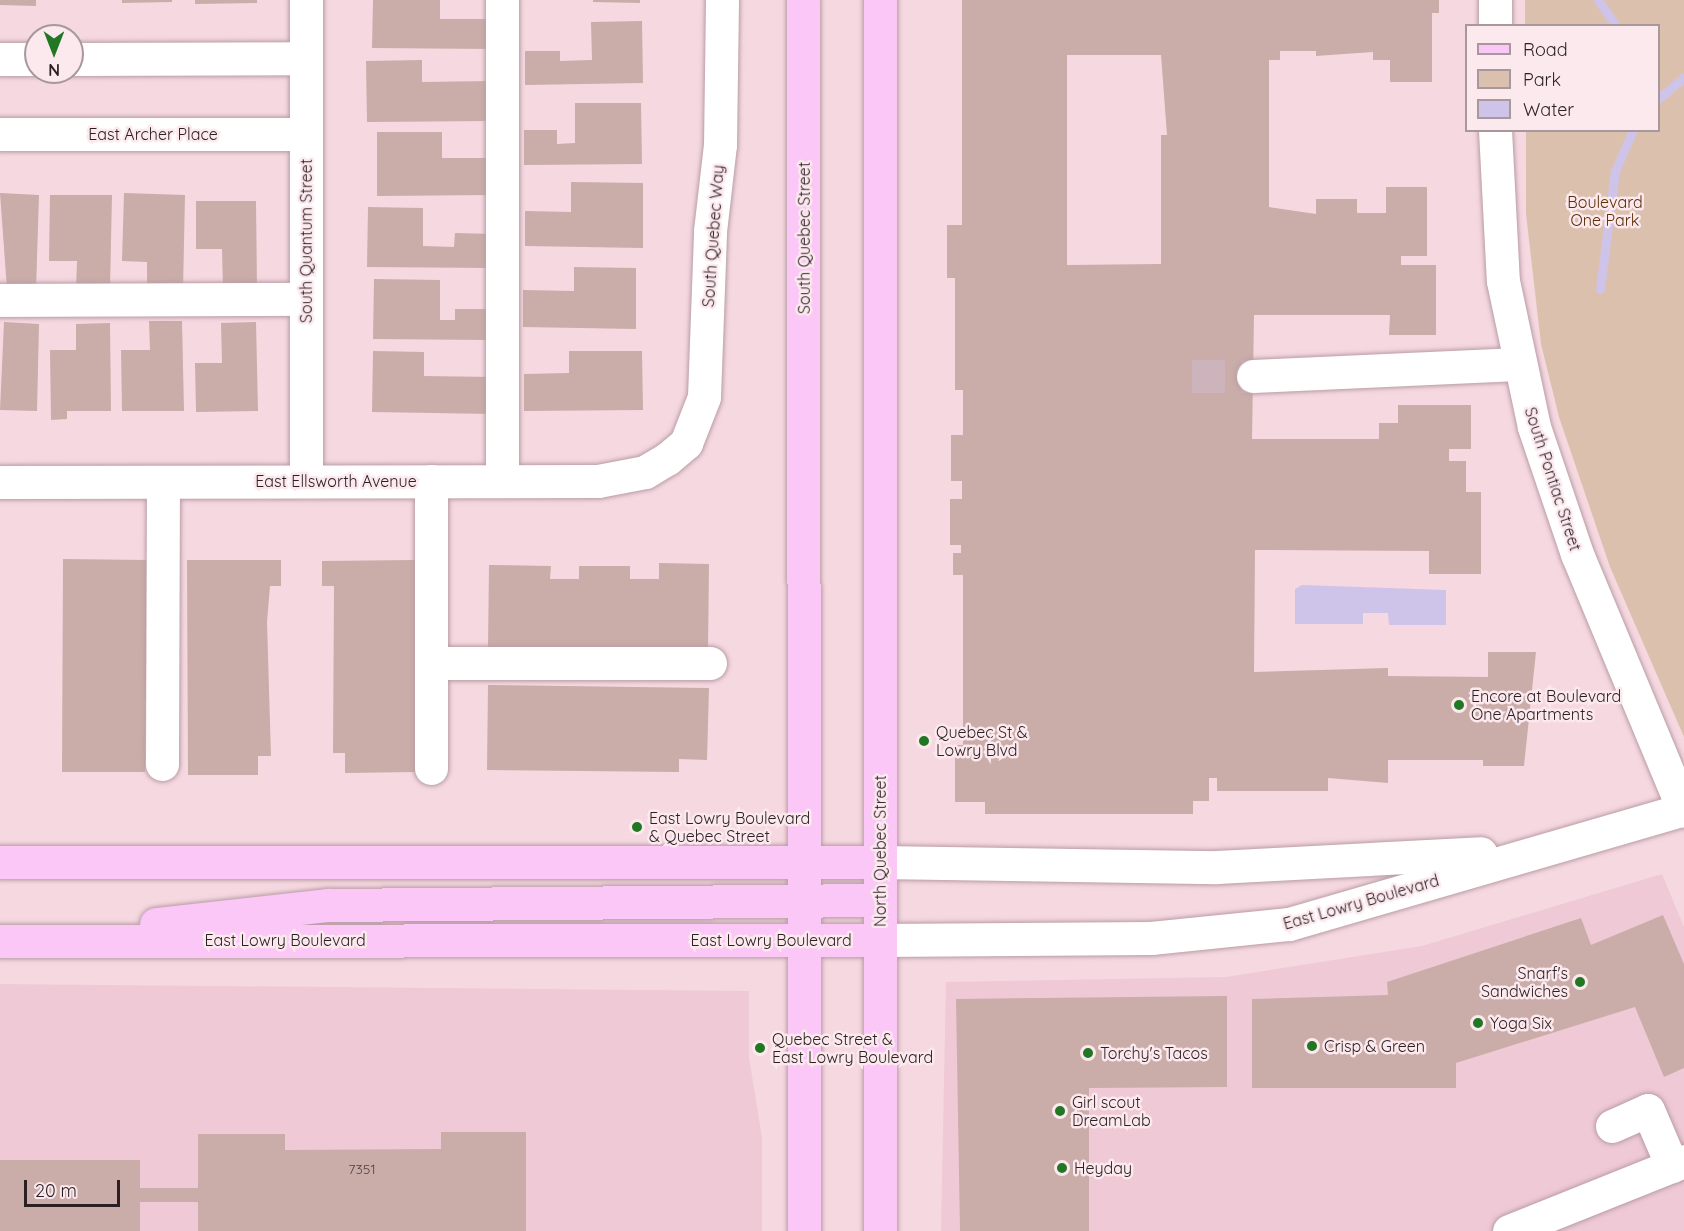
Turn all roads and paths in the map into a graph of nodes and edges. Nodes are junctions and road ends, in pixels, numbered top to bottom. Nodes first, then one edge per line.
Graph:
1 (306, 0) edge
2 (502, 0) edge
3 (722, 0) edge
4 (803, 0) edge
5 (880, 0) edge
6 (1495, 0) edge
7 (1495, 24) edge
8 (306, 58) junction
9 (0, 59) edge
10 (24, 59) edge
11 (84, 59) edge
12 (1496, 132) edge
13 (0, 134) edge
14 (306, 134) junction
15 (306, 299) junction
16 (0, 300) edge
17 (1518, 364) junction
18 (1253, 376) tunnel mouth
19 (667, 459) joint
20 (306, 481) junction
21 (431, 481) junction
22 (502, 481) junction
23 (0, 482) edge
24 (163, 482) junction
25 (431, 663) junction
26 (710, 663) dead end
27 (162, 764) dead end
28 (431, 768) dead end
29 (1684, 810) edge
30 (1530, 851) junction
31 (803, 861) junction
32 (0, 862) edge
33 (880, 862) junction
34 (803, 900) junction
35 (880, 900) junction
36 (53, 940) junction
37 (803, 940) junction
38 (880, 940) junction
39 (0, 941) edge
40 (1612, 1126) dead end
41 (1678, 1164) edge
42 (804, 1231) edge
43 (880, 1231) edge
44 (1509, 1231) edge

1 - 8 street, South Quantum Street
2 - 22 street
3 - 19 street, South Quebec Way
4 - 31 main road, South Quebec Street
5 - 33 main road, North Quebec Street
6 - 7 street
8 - 11 street
8 - 14 street, South Quantum Street
9 - 10 street
12 - 17 street, South Pontiac Street
13 - 14 street, East Archer Place
14 - 15 street, South Quantum Street
15 - 16 street
15 - 20 street, South Quantum Street
17 - 18 street
17 - 29 street, South Pontiac Street
19 - 22 street, East Ellsworth Avenue
20 - 21 street, East Ellsworth Avenue
20 - 24 street, East Ellsworth Avenue
21 - 22 street, East Ellsworth Avenue
21 - 25 street
23 - 24 street, East Ellsworth Avenue
24 - 27 street
25 - 26 street
25 - 28 street
29 - 30 street, East Lowry Boulevard
30 - 33 street, East Lowry Boulevard
30 - 38 street, East Lowry Boulevard
31 - 32 main road, East Lowry Boulevard
31 - 33 main road, East Lowry Boulevard
31 - 34 main road
33 - 35 main road, North Quebec Street
34 - 35 main road
34 - 36 main road
34 - 37 main road
35 - 38 main road, North Quebec Street
36 - 37 main road, East Lowry Boulevard
36 - 39 main road, East Lowry Boulevard
37 - 38 main road, East Lowry Boulevard
37 - 42 main road
38 - 43 main road, North Quebec Street
40 - 41 street
41 - 44 street

